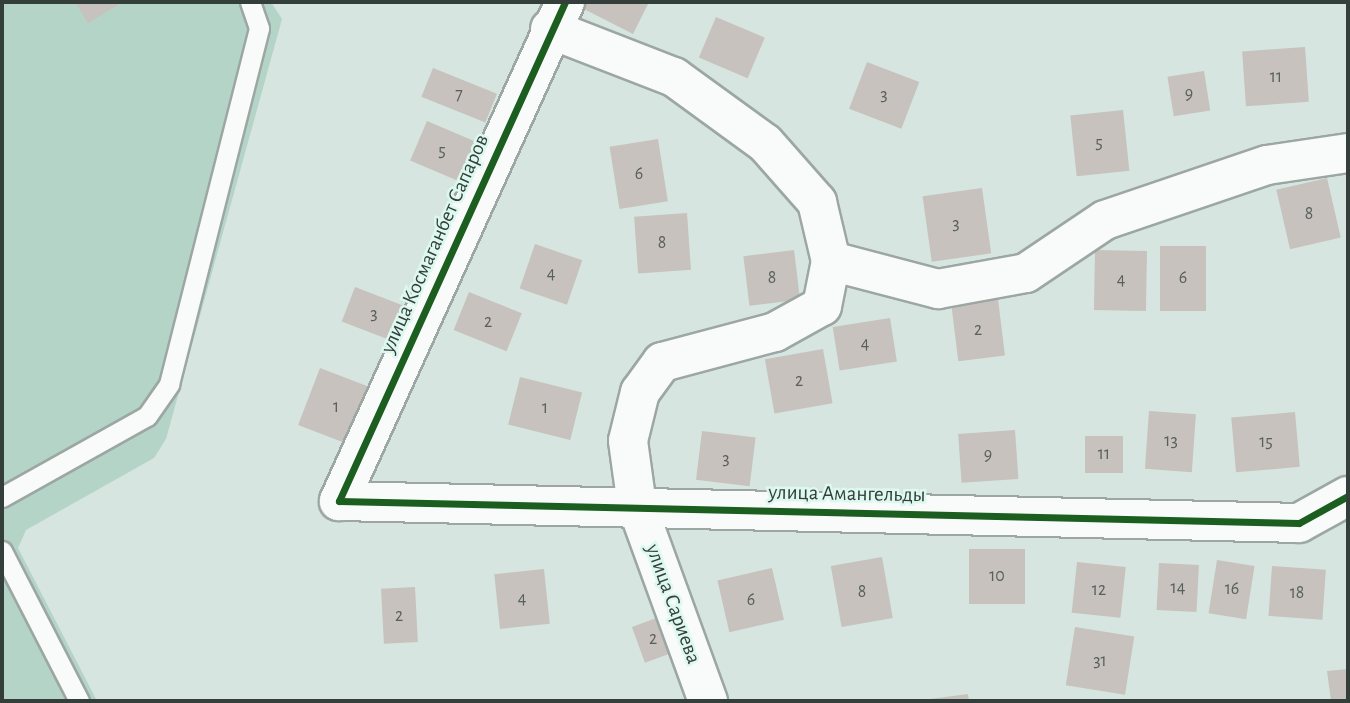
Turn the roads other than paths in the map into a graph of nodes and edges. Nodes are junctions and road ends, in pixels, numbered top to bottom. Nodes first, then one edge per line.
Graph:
1 (250, 2) edge
2 (558, 16) edge
3 (1348, 153) edge
4 (831, 261) junction
5 (1348, 496) edge
6 (2, 497) edge
7 (339, 500) joint
8 (637, 506) junction
9 (2, 551) edge
10 (79, 701) edge
11 (708, 701) edge

1 - 6 lane
2 - 4 street
2 - 7 street, улица Космаганбет Сапаров
3 - 4 street
4 - 8 street, улица Сариева
5 - 8 street, улица Амангельды
7 - 8 street, улица Амангельды
8 - 11 street, улица Сариева
9 - 10 lane

